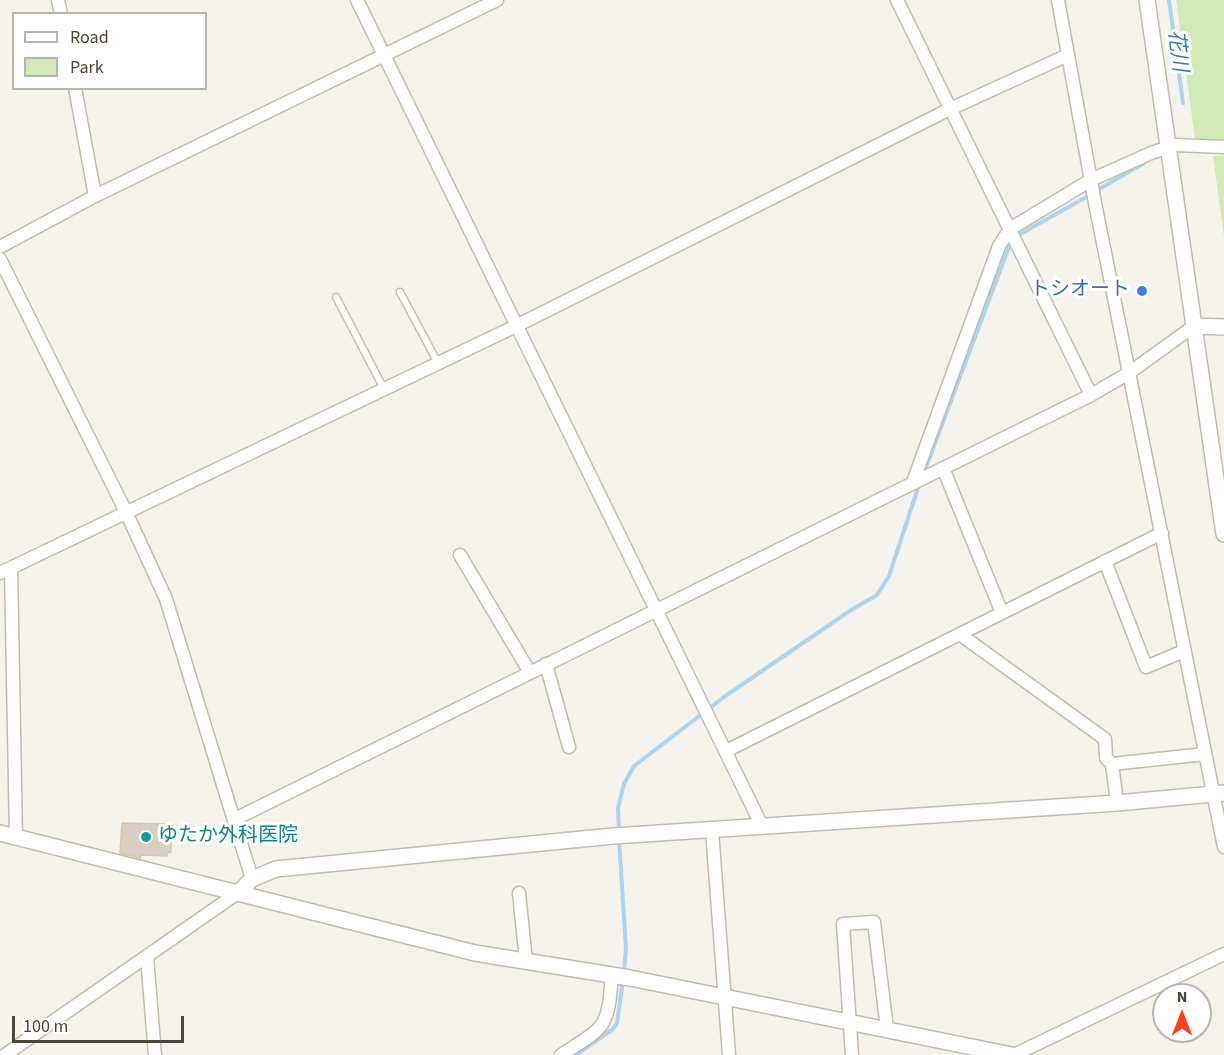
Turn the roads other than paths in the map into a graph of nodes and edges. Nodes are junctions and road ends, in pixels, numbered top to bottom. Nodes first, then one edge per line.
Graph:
1 (357, 0) edge
2 (497, 0) edge
3 (897, 0) edge
4 (1058, 0) edge
5 (1147, 0) edge
6 (385, 55) junction
7 (1068, 56) junction
8 (75, 90) edge
9 (950, 109) junction
10 (1224, 147) edge
11 (1167, 149) junction
12 (1092, 182) junction
13 (95, 196) junction
14 (1011, 231) junction
15 (0, 248) edge
16 (0, 259) edge
17 (400, 292) dead end
18 (336, 297) dead end
19 (516, 326) junction
20 (1194, 326) junction
21 (1224, 327) edge
22 (438, 363) junction
23 (1129, 373) junction
24 (384, 389) junction
25 (1091, 395) junction
26 (937, 470) junction
27 (915, 481) junction
28 (126, 512) junction
29 (1162, 533) junction
30 (1224, 534) edge
31 (460, 555) dead end
32 (1105, 561) junction
33 (6, 571) edge
34 (655, 610) junction
35 (1002, 613) junction
36 (961, 635) junction
37 (1184, 651) junction
38 (546, 664) junction
39 (529, 671) junction
40 (569, 747) dead end
41 (726, 751) junction
42 (1205, 754) junction
43 (1112, 764) junction
44 (1218, 793) edge
45 (1117, 803) junction
46 (235, 819) junction
47 (762, 826) junction
48 (712, 830) junction
49 (0, 833) edge
50 (16, 837) junction
51 (1224, 847) edge
52 (252, 879) junction
53 (239, 892) junction
54 (519, 893) dead end
55 (1224, 954) edge
56 (147, 957) junction
57 (526, 961) junction
58 (620, 976) junction
59 (724, 996) junction
60 (849, 1023) junction
61 (887, 1029) junction
62 (5, 1055) edge
63 (155, 1055) edge
64 (561, 1055) edge
65 (729, 1055) edge
66 (852, 1055) edge
67 (1013, 1055) edge

1 - 6 street
2 - 6 street
3 - 9 street
4 - 7 street
5 - 11 street
6 - 13 street
6 - 19 street
7 - 9 street
7 - 12 street
8 - 13 street
9 - 14 street
9 - 19 street
10 - 11 street
11 - 12 street
11 - 20 street
12 - 14 street
12 - 23 street
13 - 15 street
14 - 25 street
14 - 27 street
16 - 28 street
17 - 22 lane
18 - 24 lane
19 - 22 street
19 - 34 street
20 - 21 street
20 - 23 street
20 - 30 street
22 - 24 street
23 - 25 street
23 - 29 street
24 - 28 street
25 - 26 street
26 - 27 street
26 - 35 street
27 - 34 street
28 - 33 street
28 - 46 street
29 - 32 street
29 - 37 street
31 - 39 street
32 - 35 street
32 - 37 street
33 - 50 street
34 - 38 street
34 - 41 street
35 - 36 street
36 - 41 street
36 - 43 street
37 - 42 street
38 - 39 street
38 - 40 street
39 - 46 street
41 - 47 street
42 - 43 street
42 - 44 street
43 - 45 street
44 - 45 street
44 - 51 street
45 - 47 street
46 - 52 street
47 - 48 street
48 - 52 street
48 - 59 street
49 - 50 street
50 - 53 street
52 - 53 street
53 - 56 street
53 - 57 street
54 - 57 street
55 - 67 street
56 - 62 street
56 - 63 street
57 - 58 street
58 - 59 street
58 - 64 street
59 - 60 street
59 - 65 street
60 - 61 street
60 - 61 street
60 - 66 street
61 - 67 street

